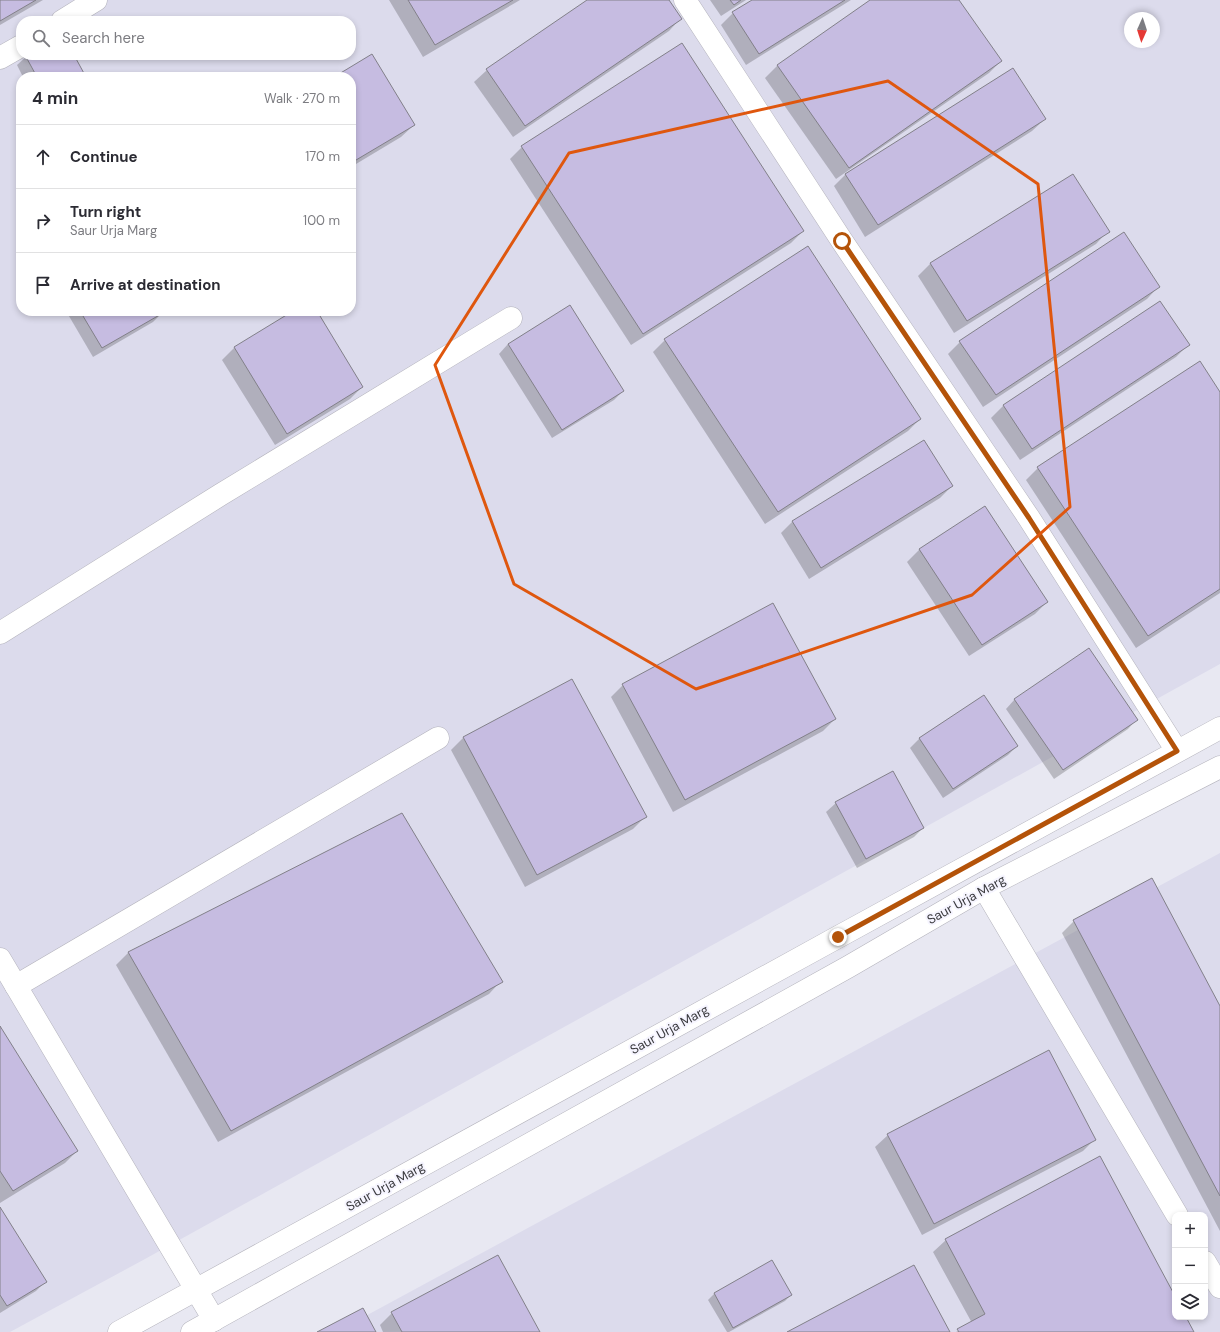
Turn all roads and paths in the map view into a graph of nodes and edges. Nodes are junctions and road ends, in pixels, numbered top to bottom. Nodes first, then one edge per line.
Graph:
1 (96, 0) edge
2 (685, 0) edge
3 (70, 16) edge
4 (16, 49) edge
5 (0, 58) edge
6 (511, 318) dead end
7 (0, 633) edge
8 (1220, 728) edge
9 (438, 738) dead end
10 (1177, 751) junction
11 (1220, 767) edge
12 (984, 888) junction
13 (0, 958) edge
14 (16, 986) junction
15 (1175, 1212) edge
16 (1208, 1267) edge
17 (1220, 1287) edge
18 (196, 1290) junction
19 (214, 1320) junction
20 (119, 1332) edge
21 (192, 1332) edge

1 - 3 street
2 - 10 street
4 - 5 street
6 - 7 street
8 - 10 street, Saur Urja Marg
9 - 14 street
10 - 18 street, Saur Urja Marg
11 - 12 street, Saur Urja Marg
12 - 15 street
12 - 19 street, Saur Urja Marg
13 - 14 street
14 - 18 street
16 - 17 street
18 - 19 street
18 - 20 street, Saur Urja Marg
19 - 21 street, Saur Urja Marg

